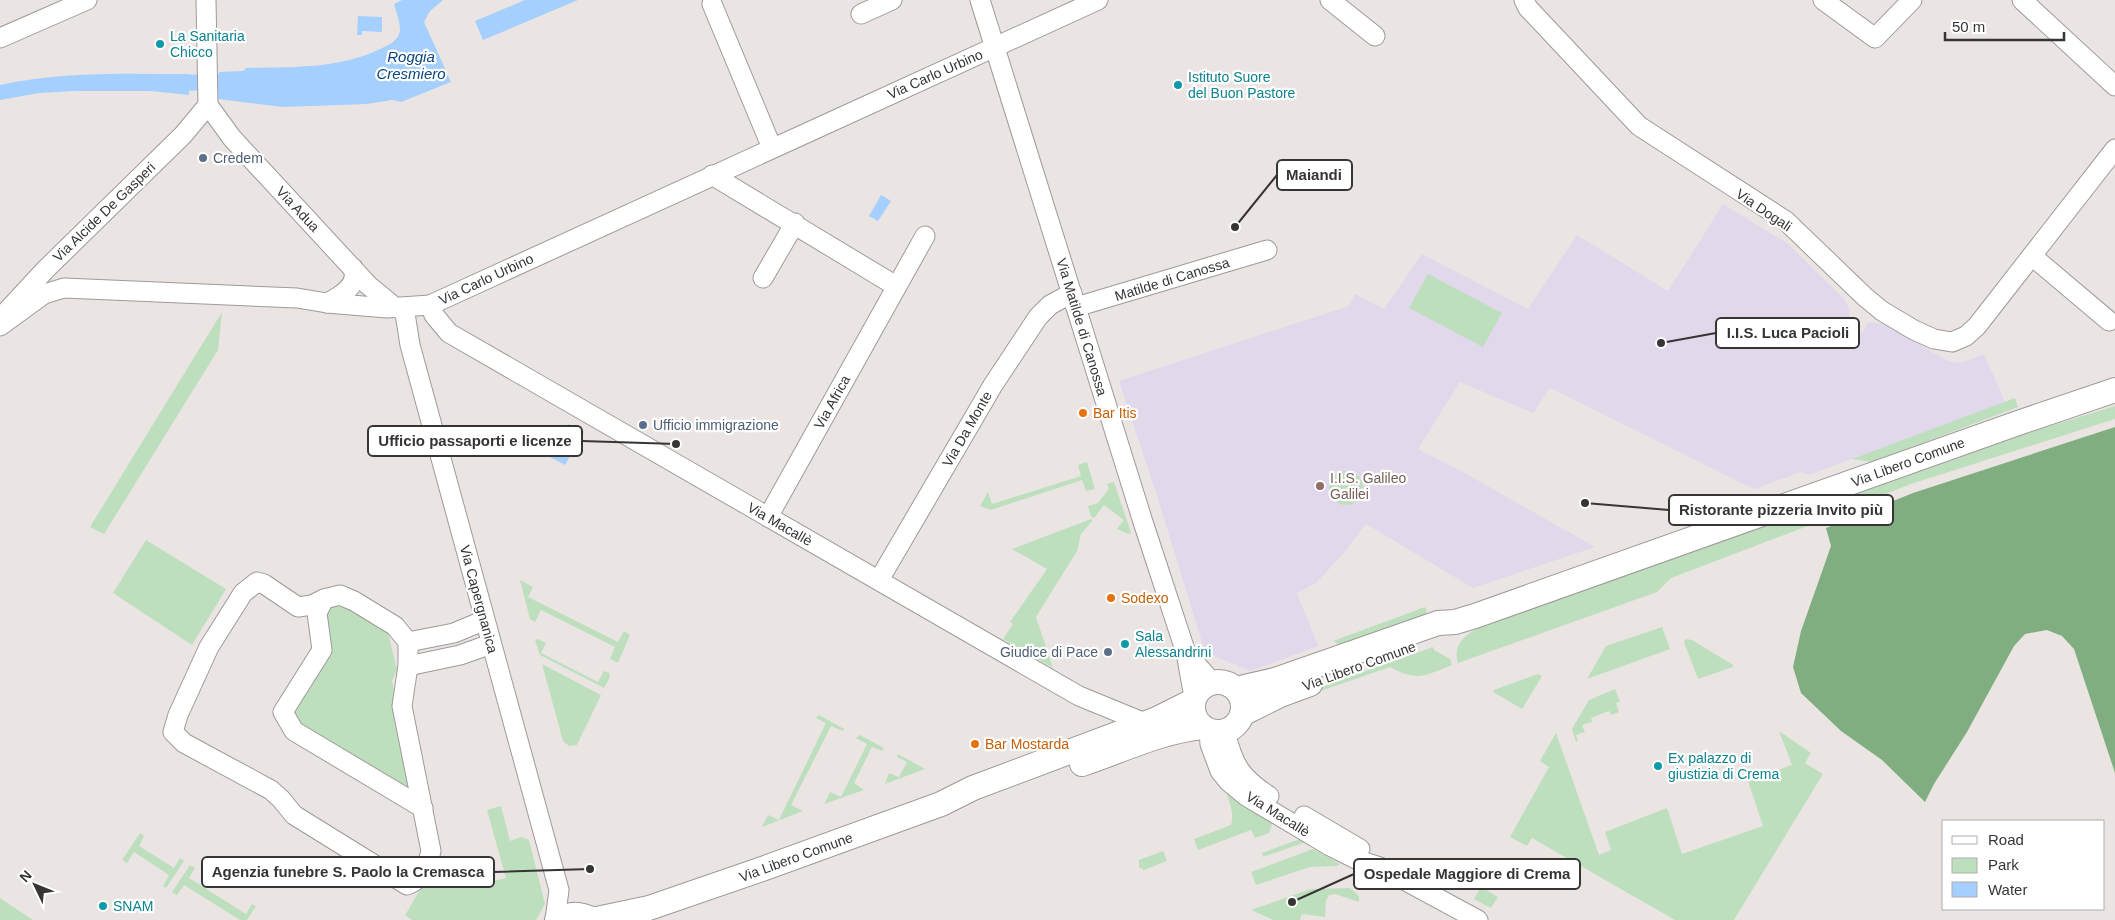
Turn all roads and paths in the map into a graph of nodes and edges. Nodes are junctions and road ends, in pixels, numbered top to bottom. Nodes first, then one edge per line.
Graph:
1 (87, 0) edge
2 (206, 0) edge
3 (892, 0) edge
4 (980, 0) edge
5 (1098, 0) edge
6 (1330, 0) edge
7 (1524, 0) edge
8 (1823, 0) edge
9 (1912, 0) edge
10 (2022, 0) edge
11 (712, 4) dead end
12 (860, 14) dead end
13 (1375, 36) dead end
14 (0, 38) edge
15 (994, 48) junction
16 (2115, 86) edge
17 (208, 105) junction
18 (183, 134) junction
19 (232, 138) junction
20 (772, 148) junction
21 (2115, 149) edge
22 (712, 175) junction
23 (795, 223) junction
24 (925, 236) dead end
25 (1267, 250) dead end
26 (64, 253) junction
27 (2032, 256) junction
28 (353, 268) junction
29 (763, 278) dead end
30 (896, 286) junction
31 (64, 288) junction
32 (1074, 300) junction
33 (327, 303) junction
34 (430, 305) junction
35 (400, 307) junction
36 (0, 319) edge
37 (2109, 321) dead end
38 (0, 326) edge
39 (2115, 390) edge
40 (768, 517) junction
41 (879, 580) junction
42 (324, 599) junction
43 (1475, 616) junction
44 (485, 620) junction
45 (408, 642) junction
46 (491, 644) junction
47 (408, 666) junction
48 (1236, 690) junction
49 (1200, 694) junction
50 (1242, 714) junction
51 (1145, 723) junction
52 (1212, 730) junction
53 (942, 804) junction
54 (423, 808) junction
55 (559, 890) junction
56 (641, 914) edge
57 (589, 918) edge
58 (556, 920) edge
59 (1478, 920) edge

1 - 14 street
2 - 17 street
3 - 12 street
4 - 15 street, Via Matilde di Canossa
5 - 15 street, Via Carlo Urbino
6 - 13 street
7 - 27 street, Via Dogali
8 - 9 street
10 - 16 street
11 - 20 street
15 - 20 street, Via Carlo Urbino
15 - 32 street, Via Matilde di Canossa
17 - 18 street, Via Alcide De Gasperi
17 - 19 street, Via Adua
18 - 19 street
18 - 26 street, Via Alcide De Gasperi
19 - 28 street, Via Adua
20 - 22 street, Via Carlo Urbino
21 - 27 street, Via Dogali
22 - 23 street
22 - 34 street, Via Carlo Urbino
23 - 29 street
23 - 30 street
24 - 30 street, Via Africa
25 - 32 street, Matilde di Canossa
26 - 31 street
26 - 36 street, Via Alcide De Gasperi
27 - 37 street
28 - 33 street
28 - 35 street, Via Adua
30 - 40 street, Via Africa
31 - 33 street, Via Carlo Urbino
31 - 38 street
32 - 41 street, Via Da Monte
32 - 49 street, Via Matilde di Canossa
33 - 35 street, Via Carlo Urbino
34 - 35 street, Via Carlo Urbino
34 - 40 street, Via Macallè
35 - 44 street, Via Capergnanica
39 - 43 main road, Via Libero Comune
40 - 41 street, Via Macallè
41 - 51 street, Via Macallè
42 - 45 street
42 - 54 street
42 - 54 street
43 - 48 main road, Via Libero Comune
43 - 50 main road, Via Libero Comune
44 - 45 street
44 - 46 street, Via Capergnanica
45 - 47 street
46 - 47 street
46 - 55 street, Via Capergnanica
47 - 54 street
48 - 49 main road
48 - 50 main road
49 - 51 main road, Via Libero Comune
49 - 52 main road
50 - 52 main road, Via Libero Comune
51 - 53 main road, Via Libero Comune
52 - 53 main road, Via Libero Comune
52 - 59 street, Via Macallè
53 - 56 main road, Via Libero Comune
55 - 57 street, Via Capergnanica
55 - 58 street, Via Capergnanica
56 - 57 main road, Via Libero Comune
57 - 58 main road, Via Libero Comune

